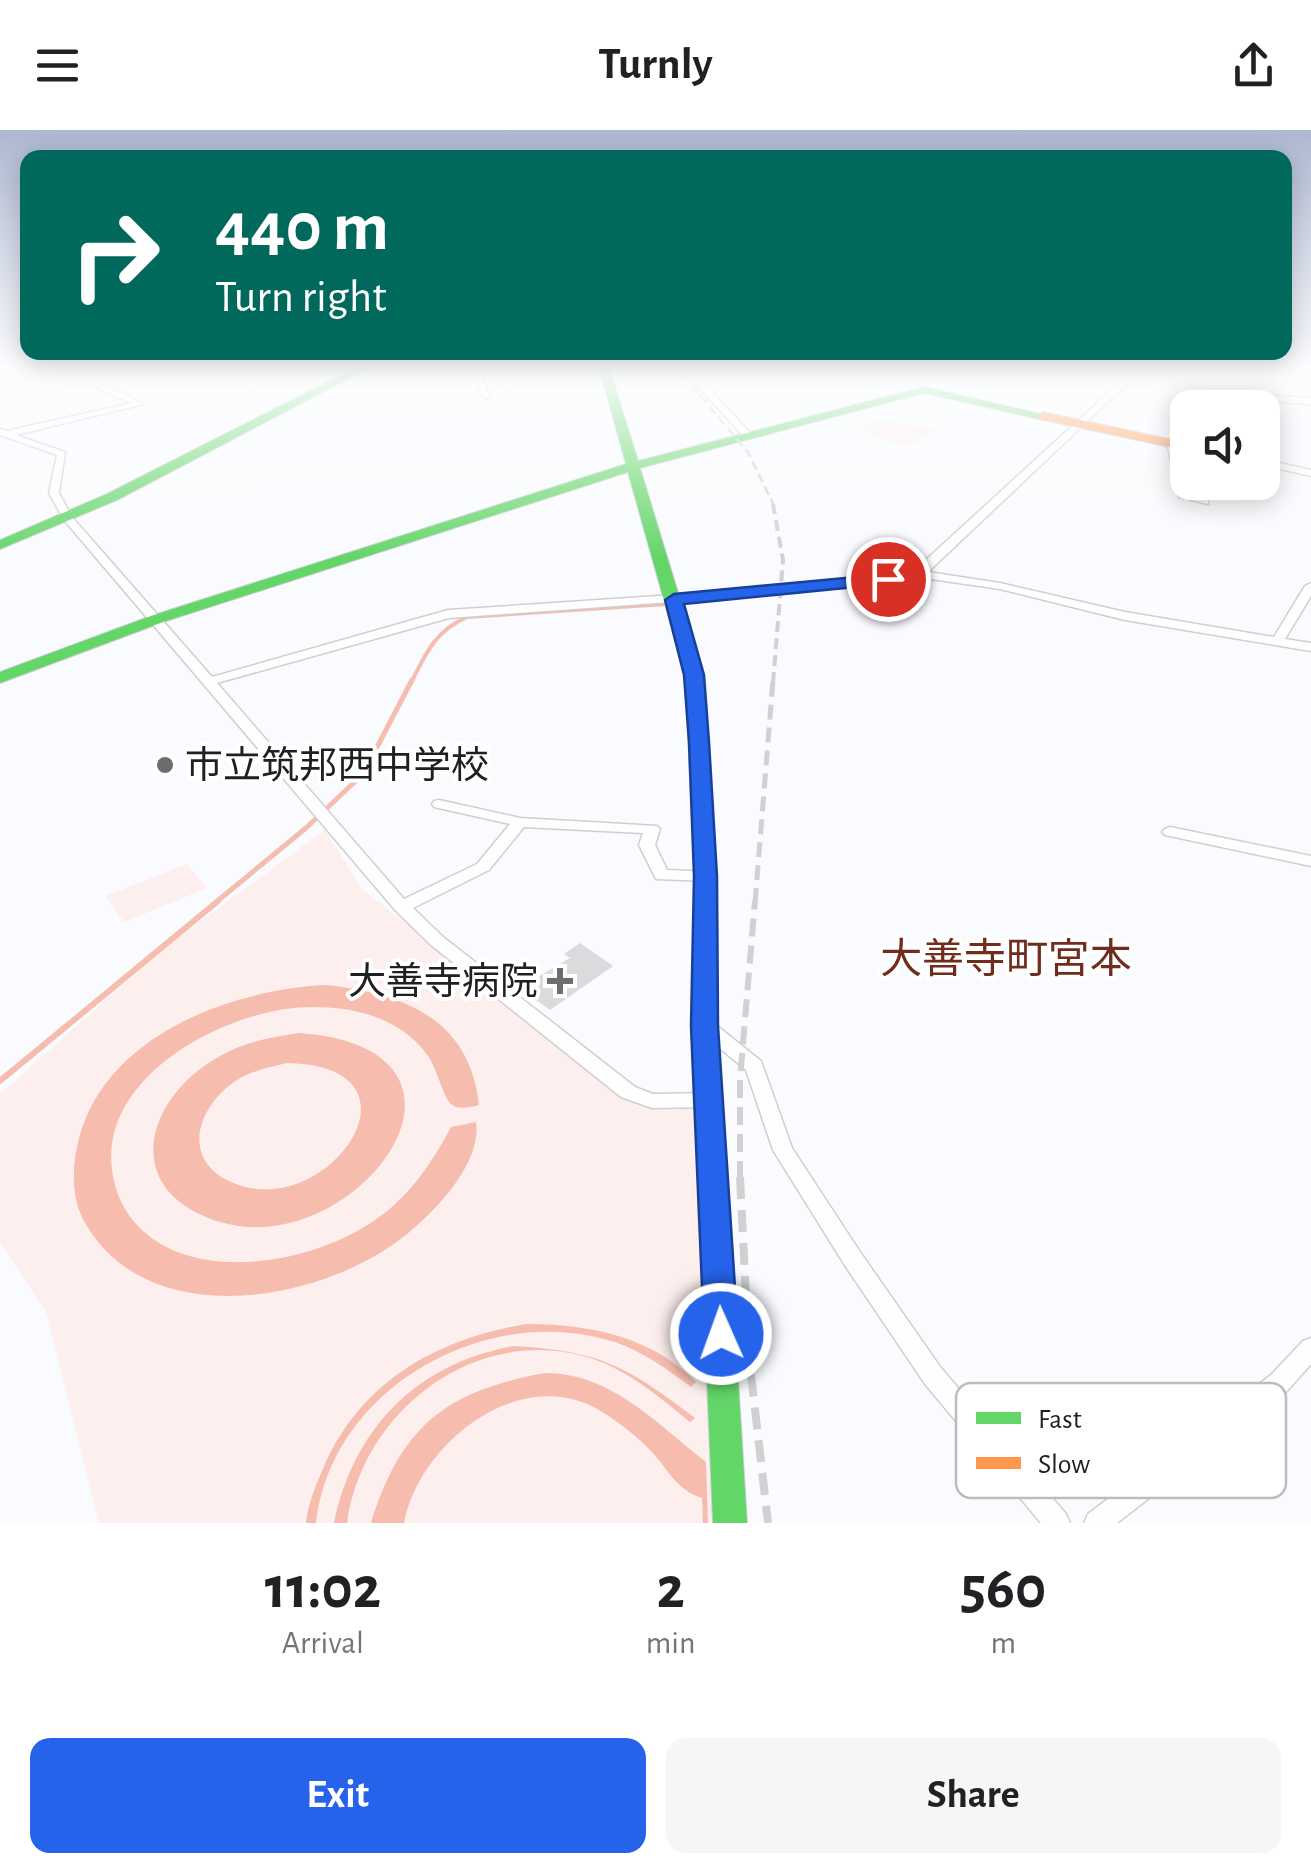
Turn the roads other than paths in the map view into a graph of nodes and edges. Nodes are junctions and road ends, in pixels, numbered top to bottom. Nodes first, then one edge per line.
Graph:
1 (243, 429) edge
2 (622, 429) edge
3 (742, 429) edge
4 (771, 429) edge
5 (1072, 429) edge
6 (1106, 429) edge
7 (3, 433) edge
8 (747, 435) junction
9 (1170, 443) edge
10 (633, 466) junction
11 (1280, 466) edge
12 (1311, 473) edge
13 (1196, 500) edge
14 (1204, 502) dead end
15 (68, 518) junction
16 (0, 545) edge
17 (924, 575) junction
18 (1311, 586) edge
19 (674, 600) junction
20 (157, 620) junction
21 (1278, 642) junction
22 (1311, 647) edge
23 (0, 678) edge
24 (208, 682) junction
25 (439, 804) dead end
26 (520, 822) junction
27 (1170, 832) dead end
28 (1311, 860) edge
29 (706, 876) junction
30 (402, 907) junction
31 (704, 1026) junction
32 (711, 1100) junction
33 (1311, 1348) edge
34 (1278, 1383) edge
35 (956, 1403) edge
36 (1036, 1498) edge
37 (1129, 1498) edge
38 (730, 1523) edge
39 (1057, 1523) edge
40 (1097, 1523) edge

1 - 15 main road
2 - 10 main road
3 - 8 street
4 - 8 main road
5 - 17 street
6 - 9 main road
7 - 15 street
8 - 10 main road
10 - 19 main road
10 - 20 main road
11 - 12 street
13 - 14 street
15 - 16 main road
15 - 20 street
17 - 19 street
17 - 21 street
18 - 21 street
19 - 24 street
19 - 29 main road
20 - 23 main road
20 - 24 street
21 - 22 street
24 - 30 street
25 - 26 street
26 - 29 street
26 - 30 street
27 - 28 street
29 - 31 main road
30 - 32 street
31 - 32 main road
31 - 35 street
32 - 38 main road
33 - 34 street
36 - 39 street
37 - 40 street

